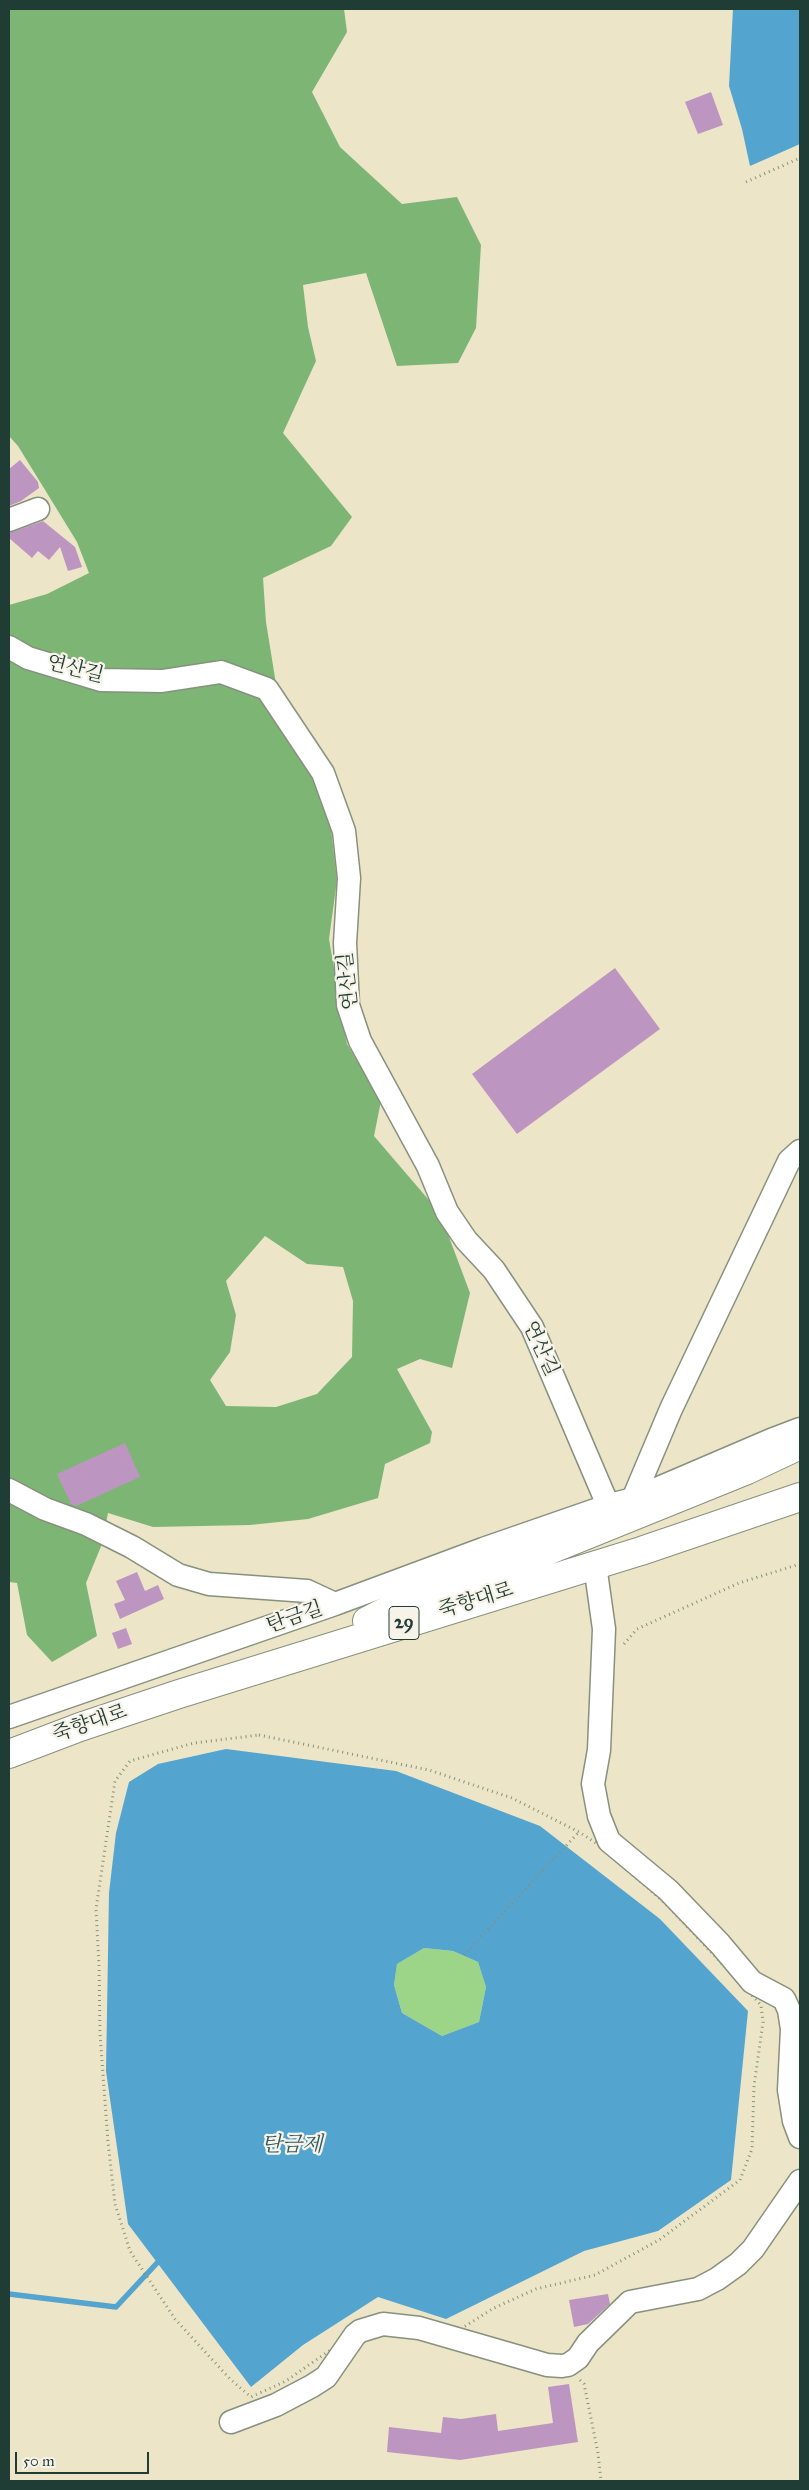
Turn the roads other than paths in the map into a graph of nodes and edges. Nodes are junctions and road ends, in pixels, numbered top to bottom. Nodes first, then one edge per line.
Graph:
1 (38, 509) dead end
2 (9, 520) edge
3 (9, 647) edge
4 (800, 1151) edge
5 (800, 1429) edge
6 (800, 1445) edge
7 (9, 1490) edge
8 (800, 1497) edge
9 (633, 1499) junction
10 (613, 1514) junction
11 (595, 1565) junction
12 (335, 1604) junction
13 (293, 1658) junction
14 (9, 1717) edge
15 (9, 1754) edge
16 (800, 2137) edge
17 (800, 2181) edge
18 (231, 2422) dead end

1 - 2 street
3 - 10 street, 연산길
4 - 9 street
5 - 9 street
6 - 10 main road
7 - 12 street, 탄금길
8 - 11 main road, 죽향대로 / 29
9 - 10 street
10 - 12 street
10 - 13 main road
11 - 13 main road, 죽향대로 / 29
11 - 16 street
12 - 14 street, 탄금길
13 - 15 main road, 죽향대로 / 29
17 - 18 street

